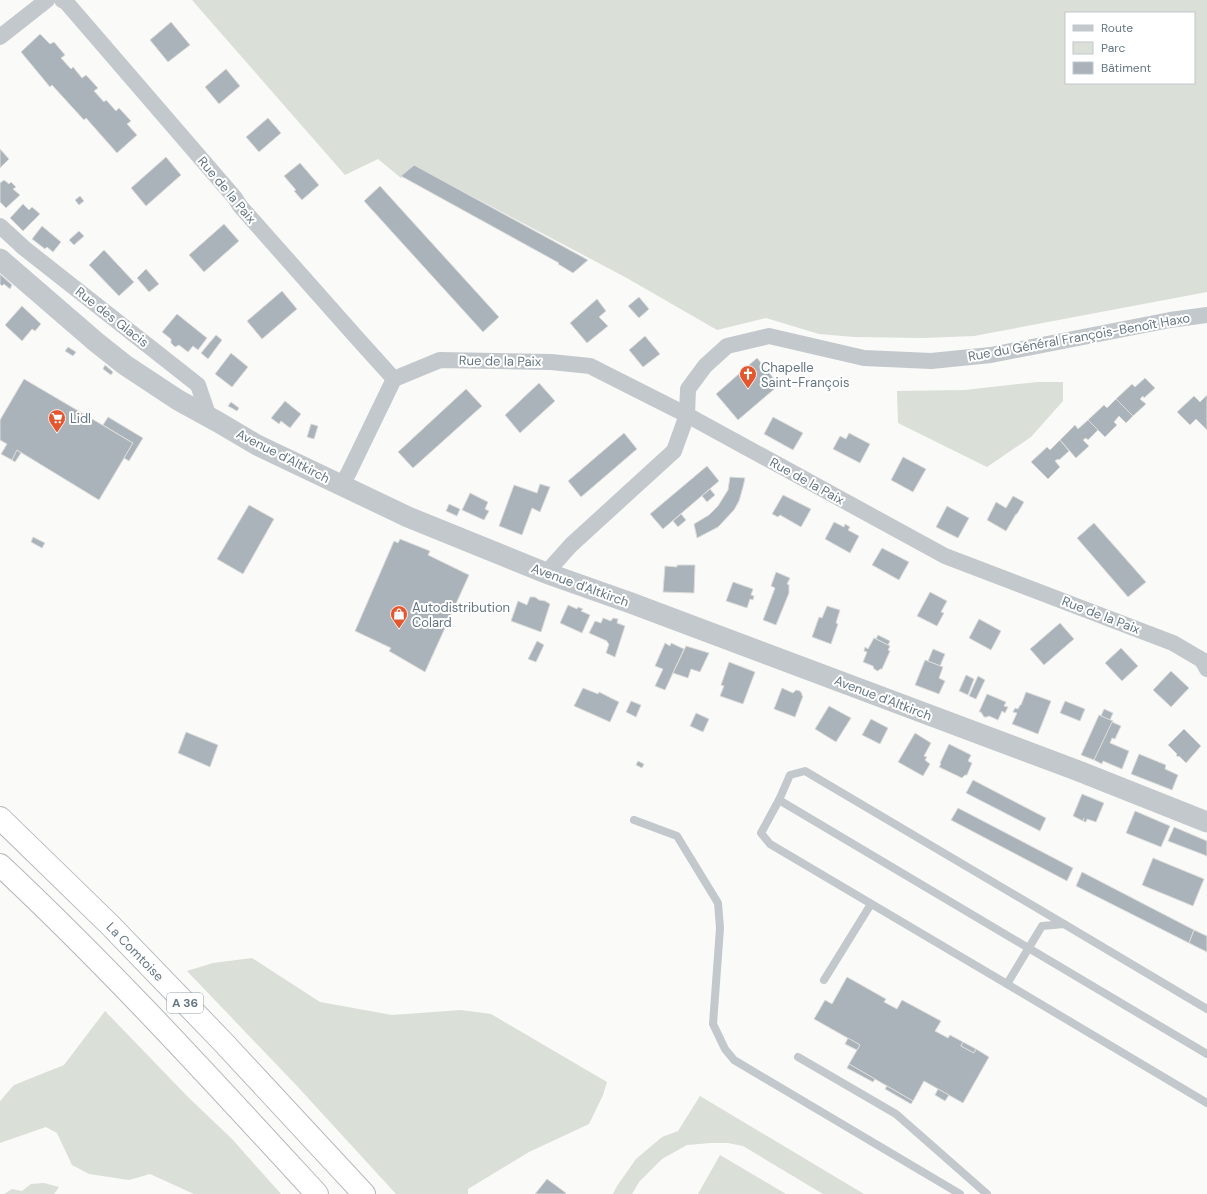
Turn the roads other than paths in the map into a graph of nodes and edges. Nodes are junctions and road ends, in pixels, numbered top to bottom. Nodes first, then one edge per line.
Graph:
1 (47, 0) edge
2 (62, 0) edge
3 (0, 37) edge
4 (0, 226) edge
5 (0, 259) edge
6 (1207, 315) edge
7 (394, 379) junction
8 (686, 416) junction
9 (209, 417) junction
10 (341, 485) junction
11 (546, 573) junction
12 (1207, 669) edge
13 (779, 800) junction
14 (0, 818) edge
15 (634, 820) dead end
16 (1207, 821) edge
17 (0, 865) edge
18 (871, 904) junction
19 (1064, 924) junction
20 (1029, 948) junction
21 (824, 980) dead end
22 (1007, 984) junction
23 (1207, 1009) edge
24 (1207, 1054) edge
25 (798, 1057) dead end
26 (1207, 1103) edge
27 (317, 1194) edge
28 (364, 1194) edge
29 (960, 1194) edge
30 (987, 1194) edge

1 - 3 street
2 - 7 street, Rue de la Paix
4 - 9 street, Rue des Glacis
5 - 9 street, Avenue d'Altkirch
6 - 8 street, Rue du Général François-Benoît Haxo
7 - 8 street, Rue de la Paix
7 - 10 street
8 - 11 street, Rue du Général François-Benoît Haxo
8 - 12 street, Rue de la Paix
9 - 10 street, Avenue d'Altkirch
10 - 11 street, Avenue d'Altkirch
11 - 16 street, Avenue d'Altkirch
13 - 18 lane
13 - 19 lane
13 - 20 lane
14 - 28 highway, La Comtoise / A 36
15 - 29 lane
17 - 27 highway, A 36
18 - 21 lane
18 - 22 lane
19 - 20 lane
19 - 23 lane
20 - 22 lane
20 - 24 lane
22 - 26 lane
25 - 30 lane

